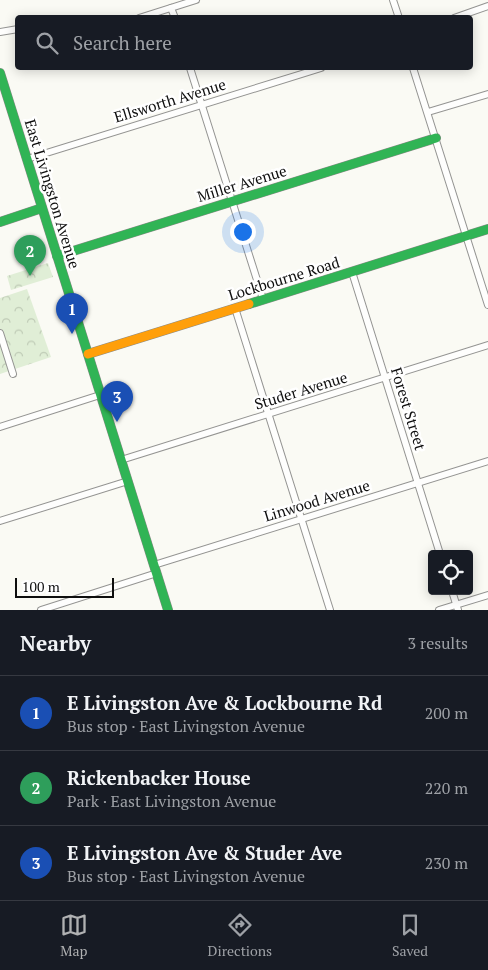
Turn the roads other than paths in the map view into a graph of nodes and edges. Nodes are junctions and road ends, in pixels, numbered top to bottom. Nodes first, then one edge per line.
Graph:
1 (196, 0) edge
2 (393, 0) edge
3 (488, 6) edge
4 (172, 8) junction
5 (149, 15) edge
6 (174, 15) edge
7 (398, 15) edge
8 (462, 15) edge
9 (15, 30) edge
10 (0, 32) edge
11 (191, 70) edge
12 (315, 70) edge
13 (414, 70) edge
14 (0, 73) edge
15 (488, 94) edge
16 (202, 105) junction
17 (428, 112) junction
18 (436, 138) junction
19 (27, 159) junction
20 (232, 202) junction
21 (42, 208) junction
22 (0, 222) edge
23 (488, 229) edge
24 (466, 236) junction
25 (57, 256) junction
26 (352, 272) junction
27 (263, 299) junction
28 (488, 305) edge
29 (235, 308) junction
30 (0, 333) edge
31 (488, 345) edge
32 (88, 354) junction
33 (13, 374) dead end
34 (385, 378) junction
35 (100, 395) junction
36 (269, 414) junction
37 (0, 427) edge
38 (121, 460) junction
39 (488, 461) edge
40 (128, 481) junction
41 (418, 483) junction
42 (302, 519) junction
43 (0, 521) edge
44 (439, 550) edge
45 (156, 569) junction
46 (453, 595) edge
47 (488, 595) edge
48 (457, 607) edge
49 (41, 610) edge
50 (168, 610) edge
51 (330, 610) edge
52 (439, 610) edge

1 - 4 street
2 - 7 street
3 - 8 street
4 - 5 street
4 - 6 street
9 - 10 street
11 - 16 street
12 - 16 street, Ellsworth Avenue
13 - 17 street
14 - 19 main road, East Livingston Avenue
15 - 17 street
16 - 19 street, Ellsworth Avenue
16 - 20 street
17 - 18 street
18 - 20 main road, Miller Avenue
18 - 24 street
19 - 21 main road, East Livingston Avenue
20 - 25 main road, Miller Avenue
20 - 27 street
21 - 22 main road
21 - 25 main road, East Livingston Avenue
23 - 24 main road, Lockbourne Road
24 - 26 main road, Lockbourne Road
24 - 28 street
25 - 32 main road, East Livingston Avenue
26 - 27 main road, Lockbourne Road
26 - 34 street, Forest Street
27 - 29 main road, Lockbourne Road
29 - 32 main road, Lockbourne Road
29 - 36 street
30 - 33 street
31 - 34 street, Studer Avenue
32 - 35 main road, East Livingston Avenue
34 - 36 street, Studer Avenue
34 - 41 street, Forest Street
35 - 37 street
35 - 38 main road, East Livingston Avenue
36 - 38 street, Studer Avenue
36 - 42 street
38 - 40 main road, East Livingston Avenue
39 - 41 street, Linwood Avenue
40 - 43 street
40 - 45 main road, East Livingston Avenue
41 - 42 street, Linwood Avenue
41 - 44 street, Forest Street
42 - 45 street, Linwood Avenue
42 - 51 street
45 - 49 street, Linwood Avenue
45 - 50 main road, East Livingston Avenue
46 - 48 street
47 - 48 street
48 - 52 street

